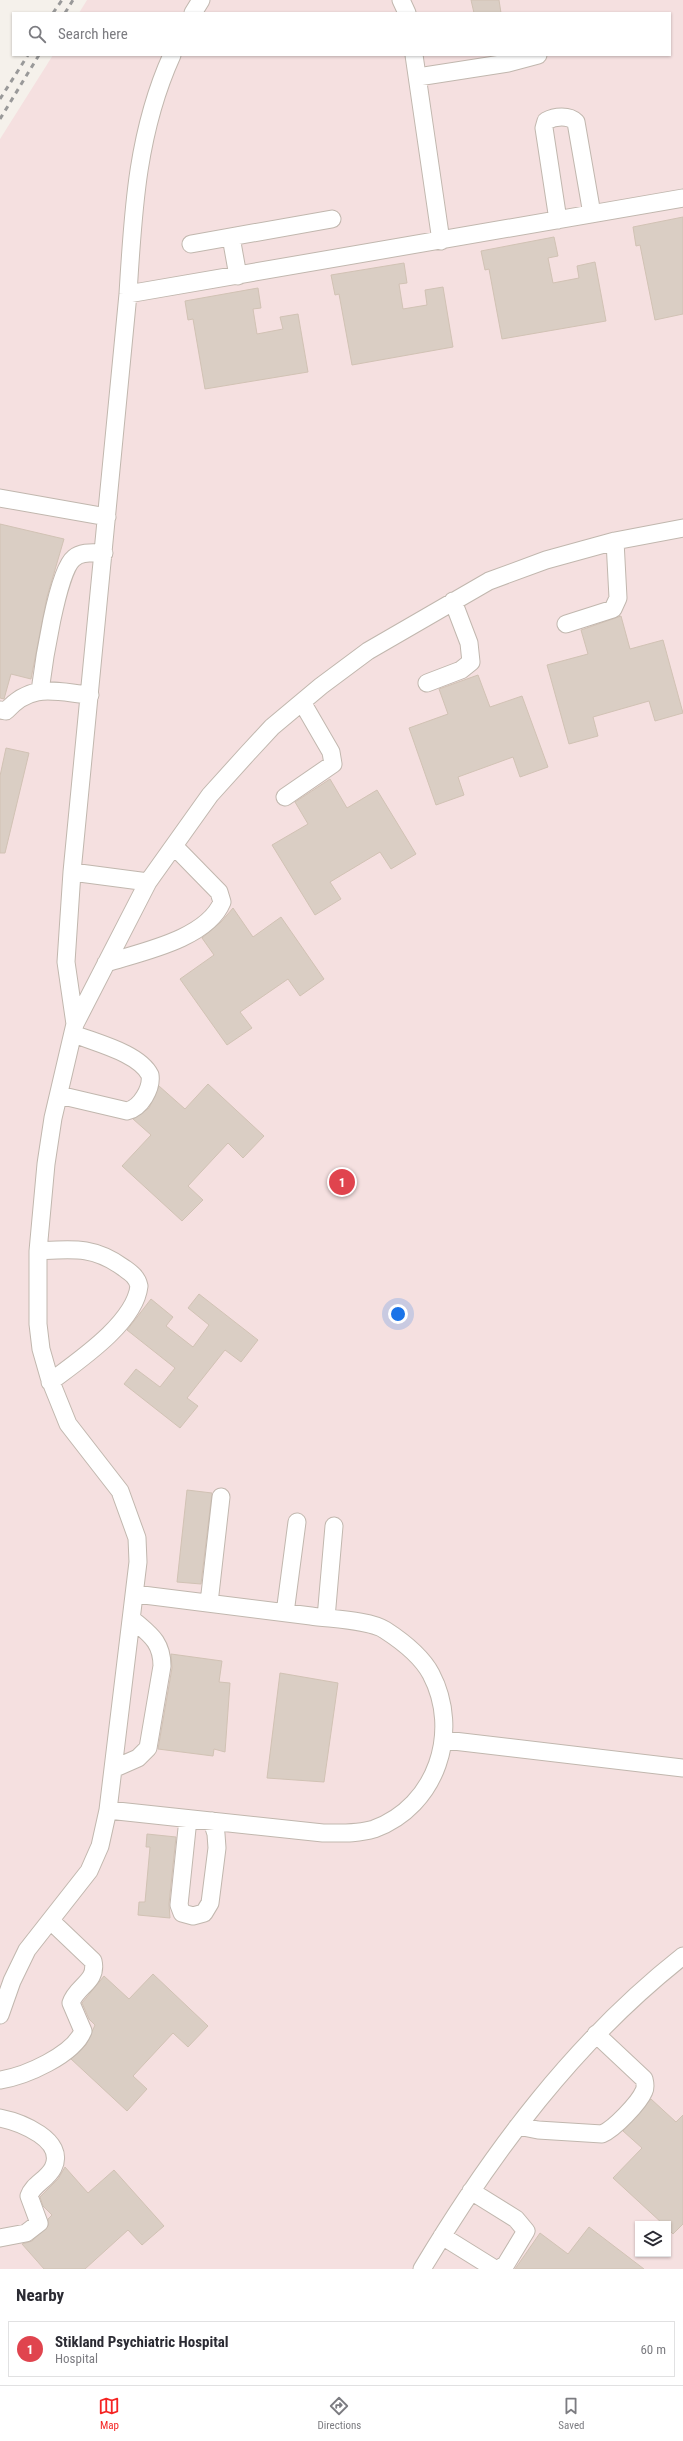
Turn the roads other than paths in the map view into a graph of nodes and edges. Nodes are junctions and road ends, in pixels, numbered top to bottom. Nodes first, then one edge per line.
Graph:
1 (201, 0) edge
2 (400, 0) edge
3 (194, 12) edge
4 (406, 12) edge
5 (172, 56) edge
6 (414, 56) edge
7 (534, 56) edge
8 (418, 77) junction
9 (683, 198) edge
10 (592, 214) junction
11 (332, 219) dead end
12 (558, 220) junction
13 (231, 236) junction
14 (441, 241) junction
15 (191, 244) dead end
16 (238, 276) junction
17 (128, 294) junction
18 (0, 498) edge
19 (107, 517) junction
20 (683, 528) edge
21 (614, 541) junction
22 (104, 553) junction
23 (453, 601) junction
24 (566, 624) dead end
25 (427, 683) dead end
26 (40, 691) junction
27 (90, 695) junction
28 (302, 702) junction
29 (2, 715) edge
30 (285, 797) dead end
31 (174, 846) junction
32 (72, 872) junction
33 (148, 882) junction
34 (106, 963) junction
35 (74, 1029) junction
36 (59, 1095) junction
37 (38, 1251) junction
38 (50, 1382) junction
39 (222, 1497) dead end
40 (297, 1522) dead end
41 (334, 1526) dead end
42 (135, 1594) junction
43 (209, 1603) junction
44 (285, 1613) junction
45 (326, 1618) junction
46 (132, 1619) junction
47 (445, 1740) junction
48 (683, 1768) edge
49 (113, 1769) junction
50 (108, 1810) junction
51 (188, 1819) junction
52 (212, 1821) junction
53 (51, 1921) junction
54 (683, 1956) edge
55 (0, 2015) edge
56 (596, 2034) junction
57 (0, 2080) edge
58 (0, 2118) edge
59 (518, 2126) junction
60 (470, 2191) junction
61 (442, 2236) junction
62 (0, 2238) edge
63 (422, 2269) edge
64 (495, 2269) edge
65 (499, 2269) edge

1 - 3 lane
2 - 4 lane
5 - 17 lane
6 - 8 lane
7 - 8 lane
8 - 14 lane
9 - 10 lane
10 - 12 lane
10 - 12 lane
11 - 13 lane
12 - 14 lane
13 - 15 lane
13 - 16 lane
14 - 16 lane
16 - 17 lane
17 - 19 lane
18 - 19 lane
19 - 22 lane
20 - 21 lane
21 - 23 lane
21 - 24 lane
22 - 26 lane
22 - 27 lane
23 - 25 lane
23 - 28 lane
26 - 27 lane
26 - 29 lane
27 - 32 lane
28 - 30 lane
28 - 31 lane
31 - 33 lane
31 - 34 lane
32 - 33 lane
32 - 35 lane
33 - 34 lane
34 - 35 lane
35 - 36 lane
35 - 36 lane
36 - 37 lane
37 - 38 lane
37 - 38 lane
38 - 42 lane
39 - 43 lane
40 - 44 lane
41 - 45 lane
42 - 43 lane
42 - 46 lane
43 - 44 lane
44 - 45 lane
45 - 47 lane
46 - 49 lane
46 - 49 lane
47 - 48 lane
47 - 52 lane
49 - 50 lane
50 - 51 lane
50 - 53 lane
51 - 52 lane
51 - 52 lane
53 - 55 lane
53 - 57 lane
54 - 56 lane
56 - 59 lane
56 - 59 lane
58 - 62 lane
59 - 60 lane
60 - 61 lane
60 - 65 lane
61 - 63 lane
61 - 64 lane

